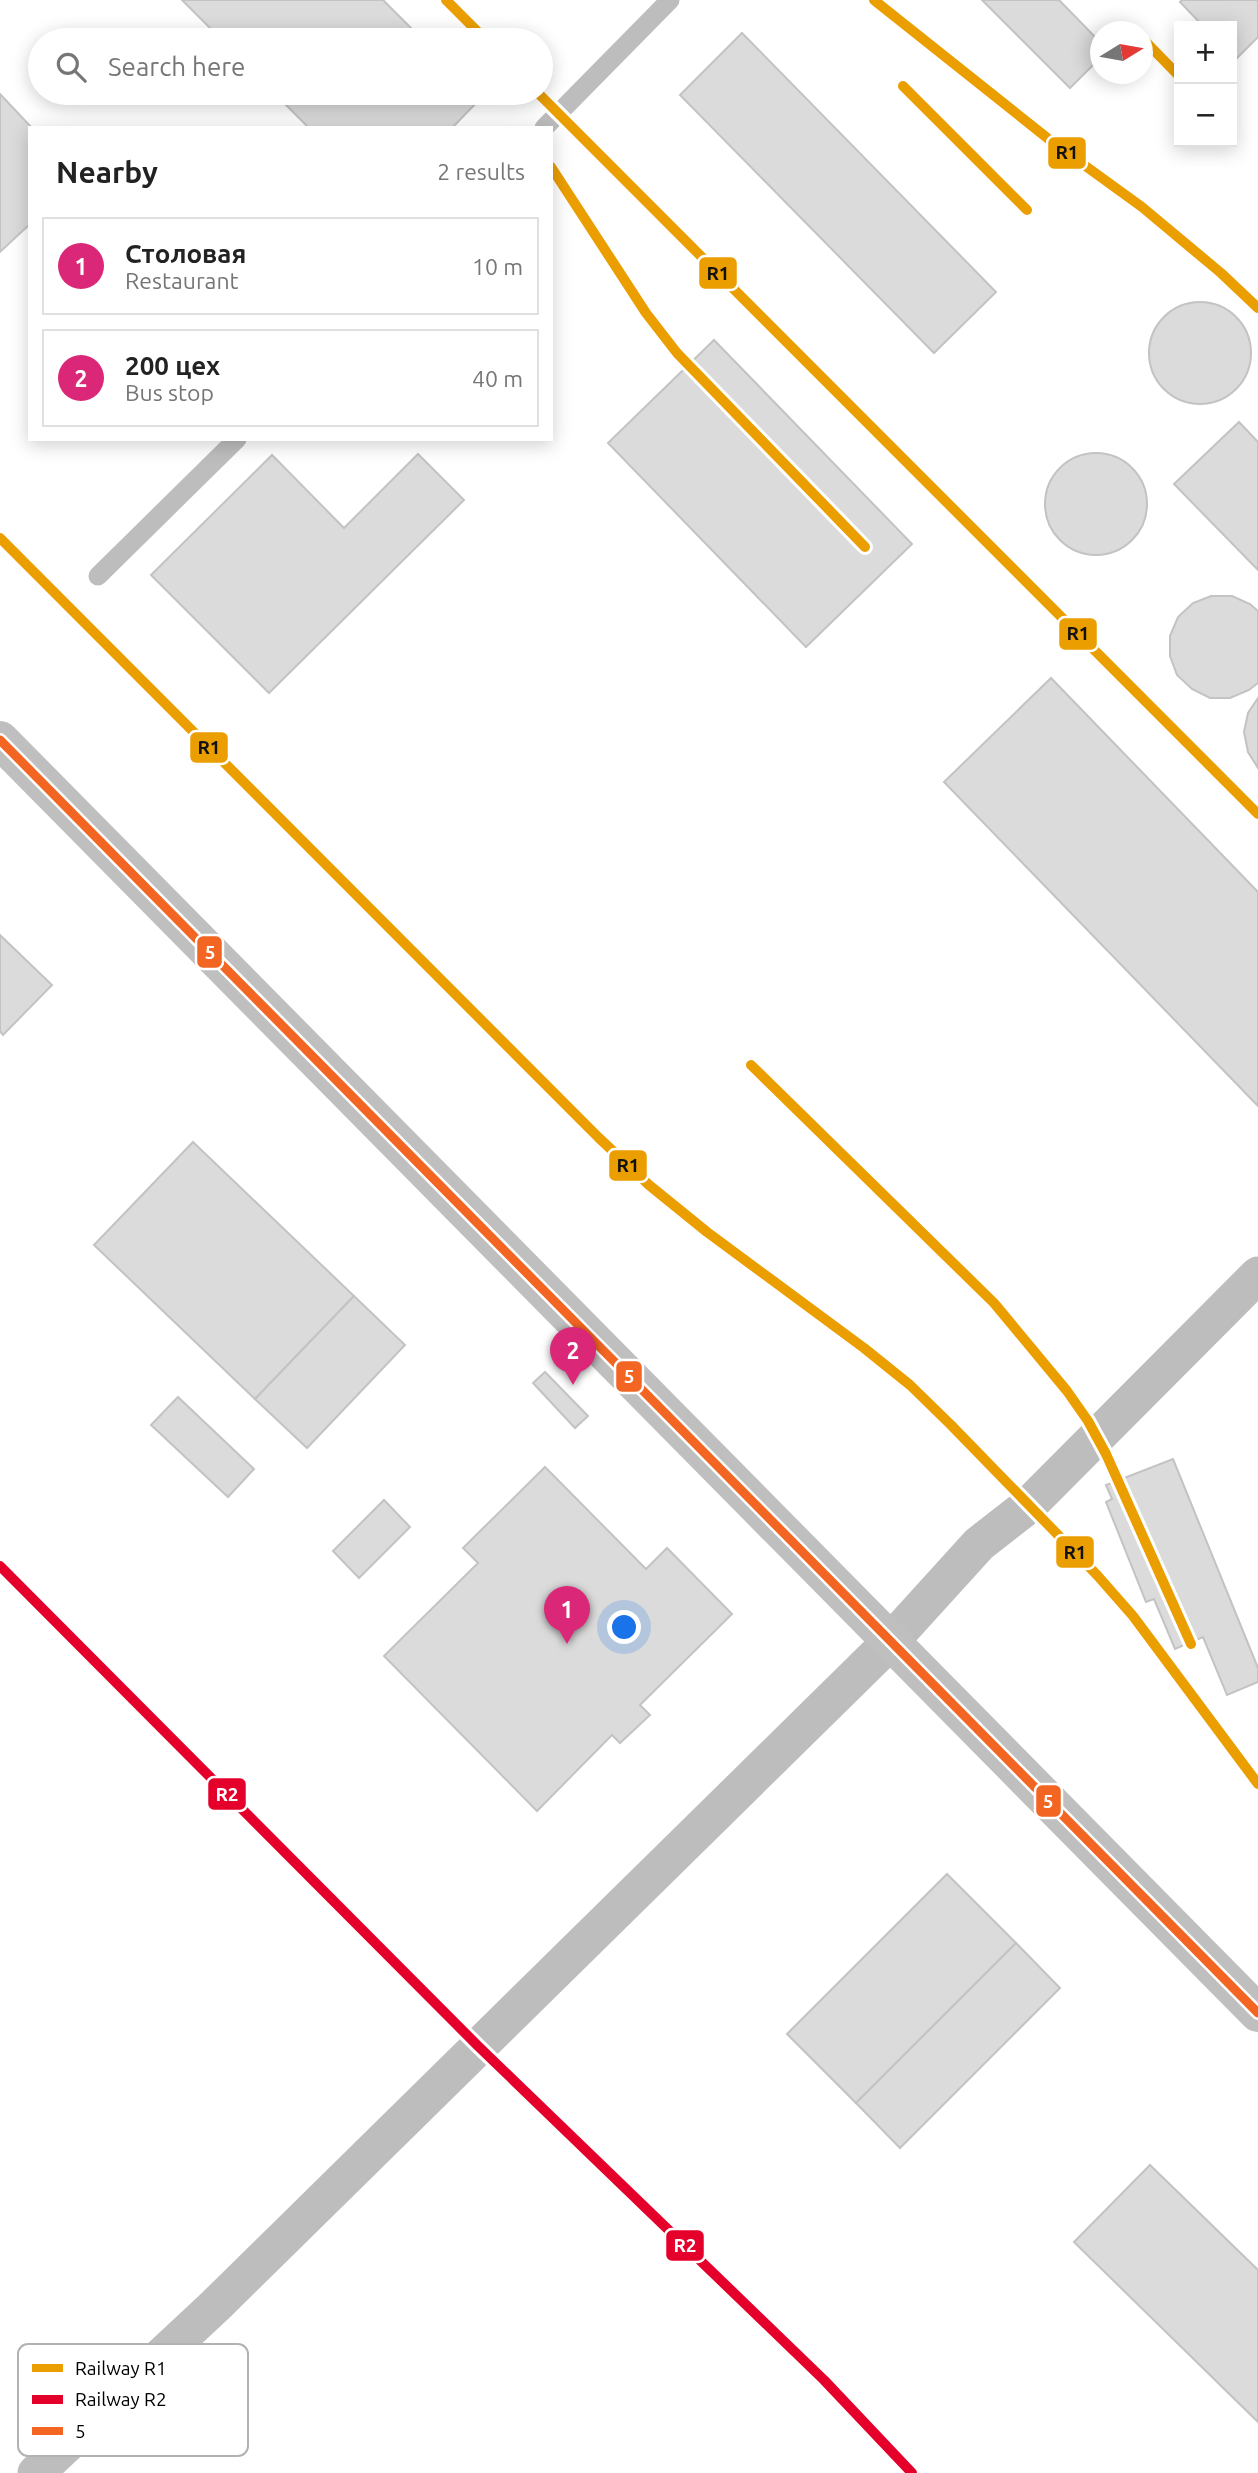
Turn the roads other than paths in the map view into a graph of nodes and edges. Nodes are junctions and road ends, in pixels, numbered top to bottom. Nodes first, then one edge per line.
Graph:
1 (670, 0) edge
2 (546, 126) edge
3 (235, 441) edge
4 (98, 576) dead end
5 (0, 740) edge
6 (1258, 1275) edge
7 (890, 1642) junction
8 (1258, 2013) edge
9 (174, 2344) edge
10 (54, 2456) edge
11 (36, 2473) edge

1 - 2 lane
3 - 4 lane
5 - 7 main road
6 - 7 street
7 - 8 main road
7 - 9 street
10 - 11 street

